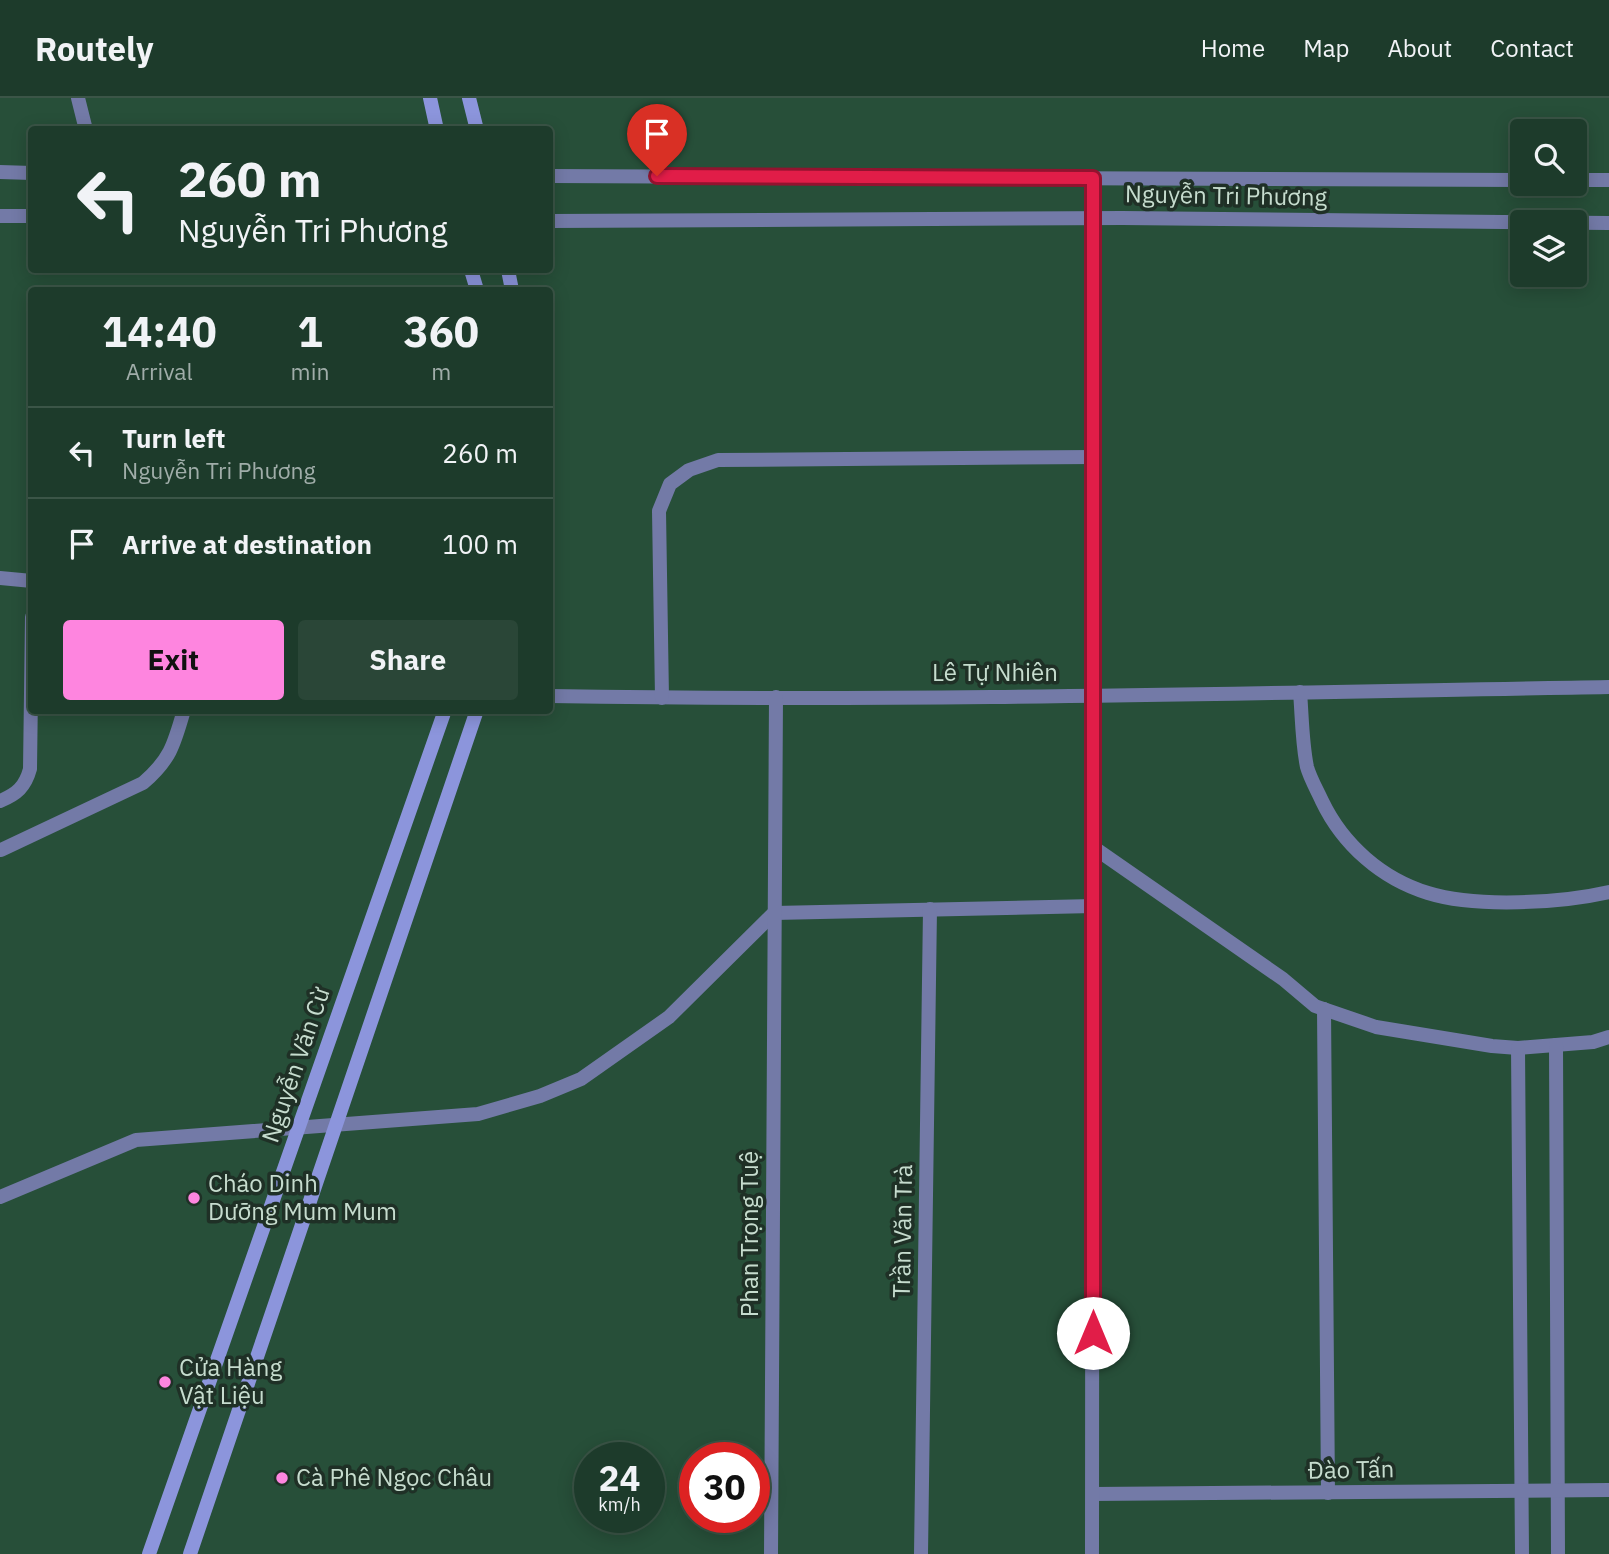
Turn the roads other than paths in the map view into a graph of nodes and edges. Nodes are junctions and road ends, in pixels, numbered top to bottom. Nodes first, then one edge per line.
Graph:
1 (78, 98) edge
2 (429, 98) edge
3 (469, 98) edge
4 (85, 126) edge
5 (436, 126) edge
6 (476, 126) edge
7 (0, 173) edge
8 (28, 173) edge
9 (553, 176) edge
10 (1093, 178) junction
11 (1510, 180) edge
12 (1587, 180) edge
13 (1609, 180) edge
14 (0, 216) edge
15 (28, 216) edge
16 (1094, 218) junction
17 (553, 221) edge
18 (1609, 223) edge
19 (1094, 457) junction
20 (0, 578) edge
21 (28, 581) edge
22 (1609, 687) edge
23 (1300, 692) junction
24 (553, 695) edge
25 (1094, 695) junction
26 (776, 697) junction
27 (662, 698) junction
28 (31, 714) edge
29 (183, 714) edge
30 (444, 714) edge
31 (476, 714) edge
32 (0, 801) edge
33 (1094, 847) junction
34 (1, 850) edge
35 (1609, 892) edge
36 (1094, 906) junction
37 (930, 909) junction
38 (774, 913) junction
39 (1324, 1009) junction
40 (1609, 1037) edge
41 (1556, 1045) junction
42 (1518, 1048) junction
43 (337, 1123) junction
44 (299, 1126) junction
45 (0, 1197) edge
46 (1609, 1490) edge
47 (1522, 1491) junction
48 (1558, 1491) junction
49 (1328, 1493) junction
50 (1093, 1494) junction
51 (149, 1554) edge
52 (190, 1554) edge
53 (771, 1554) edge
54 (921, 1554) edge
55 (1092, 1554) edge
56 (1522, 1554) edge
57 (1558, 1554) edge

1 - 4 street
2 - 5 main road
3 - 6 main road
7 - 8 street
9 - 10 street, Nguyễn Tri Phương
10 - 11 street, Nguyễn Tri Phương
10 - 16 street
12 - 13 street
14 - 15 street
16 - 17 street, Nguyễn Tri Phương
16 - 18 street, Nguyễn Tri Phương
16 - 19 street
19 - 25 street
19 - 27 street
20 - 21 street
22 - 23 street, Lê Tự Nhiên
23 - 25 street, Lê Tự Nhiên
23 - 35 street
24 - 27 street, Lê Tự Nhiên
25 - 26 street, Lê Tự Nhiên
25 - 33 street
26 - 27 street, Lê Tự Nhiên
26 - 38 street, Phan Trọng Tuệ
28 - 32 street
29 - 34 street
30 - 44 main road, Nguyễn Văn Cừ
31 - 43 main road
33 - 36 street
33 - 39 street
36 - 37 street
36 - 50 street
37 - 38 street
37 - 54 street, Trần Văn Trà
38 - 43 street
38 - 53 street, Phan Trọng Tuệ
39 - 42 street
39 - 49 street
40 - 41 street
41 - 42 street
41 - 48 street
42 - 47 street
43 - 44 street
43 - 52 main road
44 - 45 street
44 - 51 main road, Nguyễn Văn Cừ
46 - 48 street, Đào Tấn
47 - 48 street, Đào Tấn
47 - 49 street, Đào Tấn
47 - 56 street
48 - 57 street
49 - 50 street, Đào Tấn
50 - 55 street

